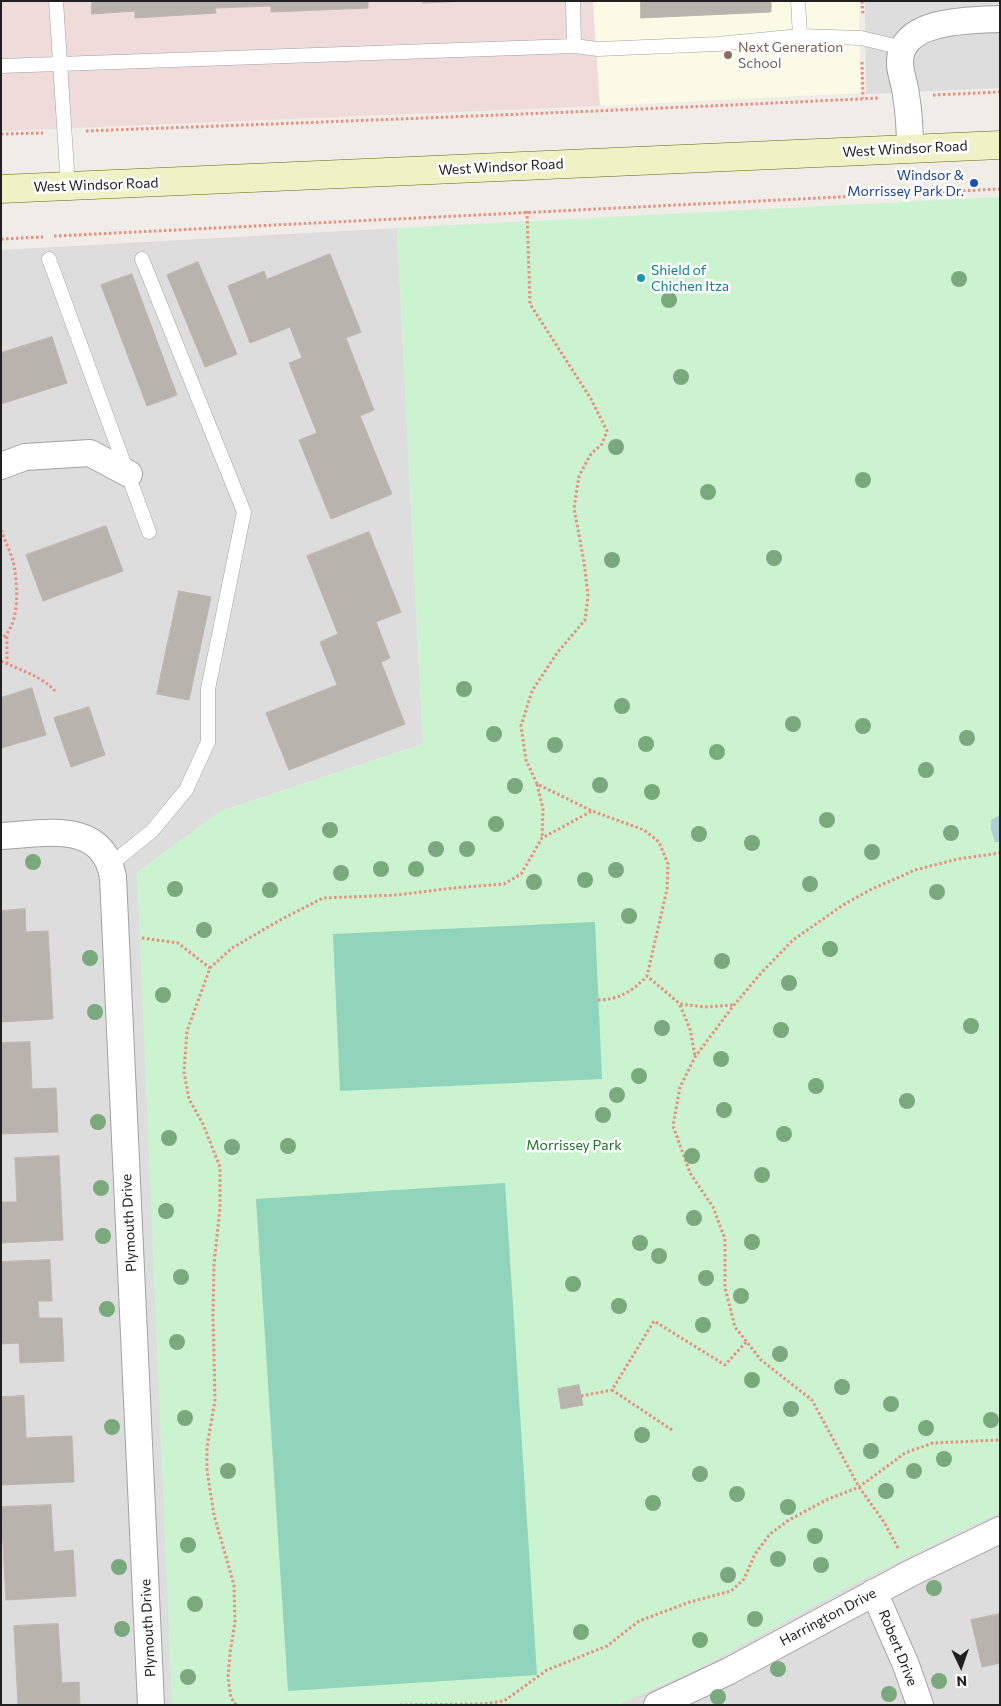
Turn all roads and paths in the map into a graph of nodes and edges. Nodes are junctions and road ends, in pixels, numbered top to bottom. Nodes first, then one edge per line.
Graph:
1 (56, 1) edge
2 (573, 1) edge
3 (798, 1) edge
4 (1000, 19) edge
5 (800, 36) junction
6 (574, 46) junction
7 (903, 48) junction
8 (60, 64) junction
9 (1, 66) edge
10 (1000, 92) edge
11 (936, 95) dead end
12 (882, 97) dead end
13 (95, 130) dead end
14 (39, 133) dead end
15 (1, 134) edge
16 (1000, 145) edge
17 (910, 149) junction
18 (68, 186) junction
19 (1000, 188) edge
20 (1, 189) edge
21 (527, 211) junction
22 (1, 239) edge
23 (49, 260) dead end
24 (142, 260) dead end
25 (1, 466) edge
26 (129, 474) junction
27 (1, 530) edge
28 (149, 532) dead end
29 (7, 635) junction
30 (1, 639) edge
31 (1, 661) edge
32 (7, 664) junction
33 (57, 693) dead end
34 (537, 784) junction
35 (592, 811) junction
36 (1, 836) edge
37 (542, 838) junction
38 (1000, 853) edge
39 (111, 864) junction
40 (140, 937) dead end
41 (210, 968) junction
42 (647, 976) junction
43 (598, 1000) dead end
44 (680, 1004) junction
45 (734, 1005) junction
46 (695, 1057) junction
47 (746, 1342) junction
48 (612, 1390) junction
49 (581, 1396) dead end
50 (672, 1430) dead end
51 (1000, 1440) edge
52 (859, 1487) junction
53 (1000, 1530) edge
54 (900, 1551) dead end
55 (874, 1592) junction
56 (151, 1705) edge
57 (236, 1705) edge
58 (400, 1705) edge
59 (657, 1705) edge
60 (920, 1705) edge

1 - 8 lane
2 - 6 lane
3 - 5 lane
4 - 7 street
5 - 6 lane
5 - 7 lane
6 - 8 lane
7 - 17 street
8 - 9 lane
8 - 18 lane
10 - 11 path
12 - 13 path
14 - 15 path
16 - 17 main road, West Windsor Road
17 - 18 main road, West Windsor Road
18 - 20 main road, West Windsor Road
19 - 21 path
21 - 22 path
21 - 34 path
23 - 26 lane
24 - 39 lane
25 - 26 street
26 - 28 lane
27 - 29 path
29 - 30 path
29 - 32 path
31 - 32 path
32 - 33 path
34 - 35 path
34 - 37 path
35 - 37 path
35 - 42 path
36 - 39 street
37 - 41 path
38 - 45 path
39 - 56 street, Plymouth Drive
40 - 41 path
41 - 57 path
42 - 43 path
42 - 44 path
44 - 45 path
44 - 46 path
45 - 46 path
46 - 47 path
47 - 48 path
47 - 52 path
48 - 49 path
48 - 50 path
51 - 52 path
52 - 54 path
52 - 58 path
53 - 55 street, Harrington Drive
55 - 59 street, Harrington Drive
55 - 60 street, Robert Drive

